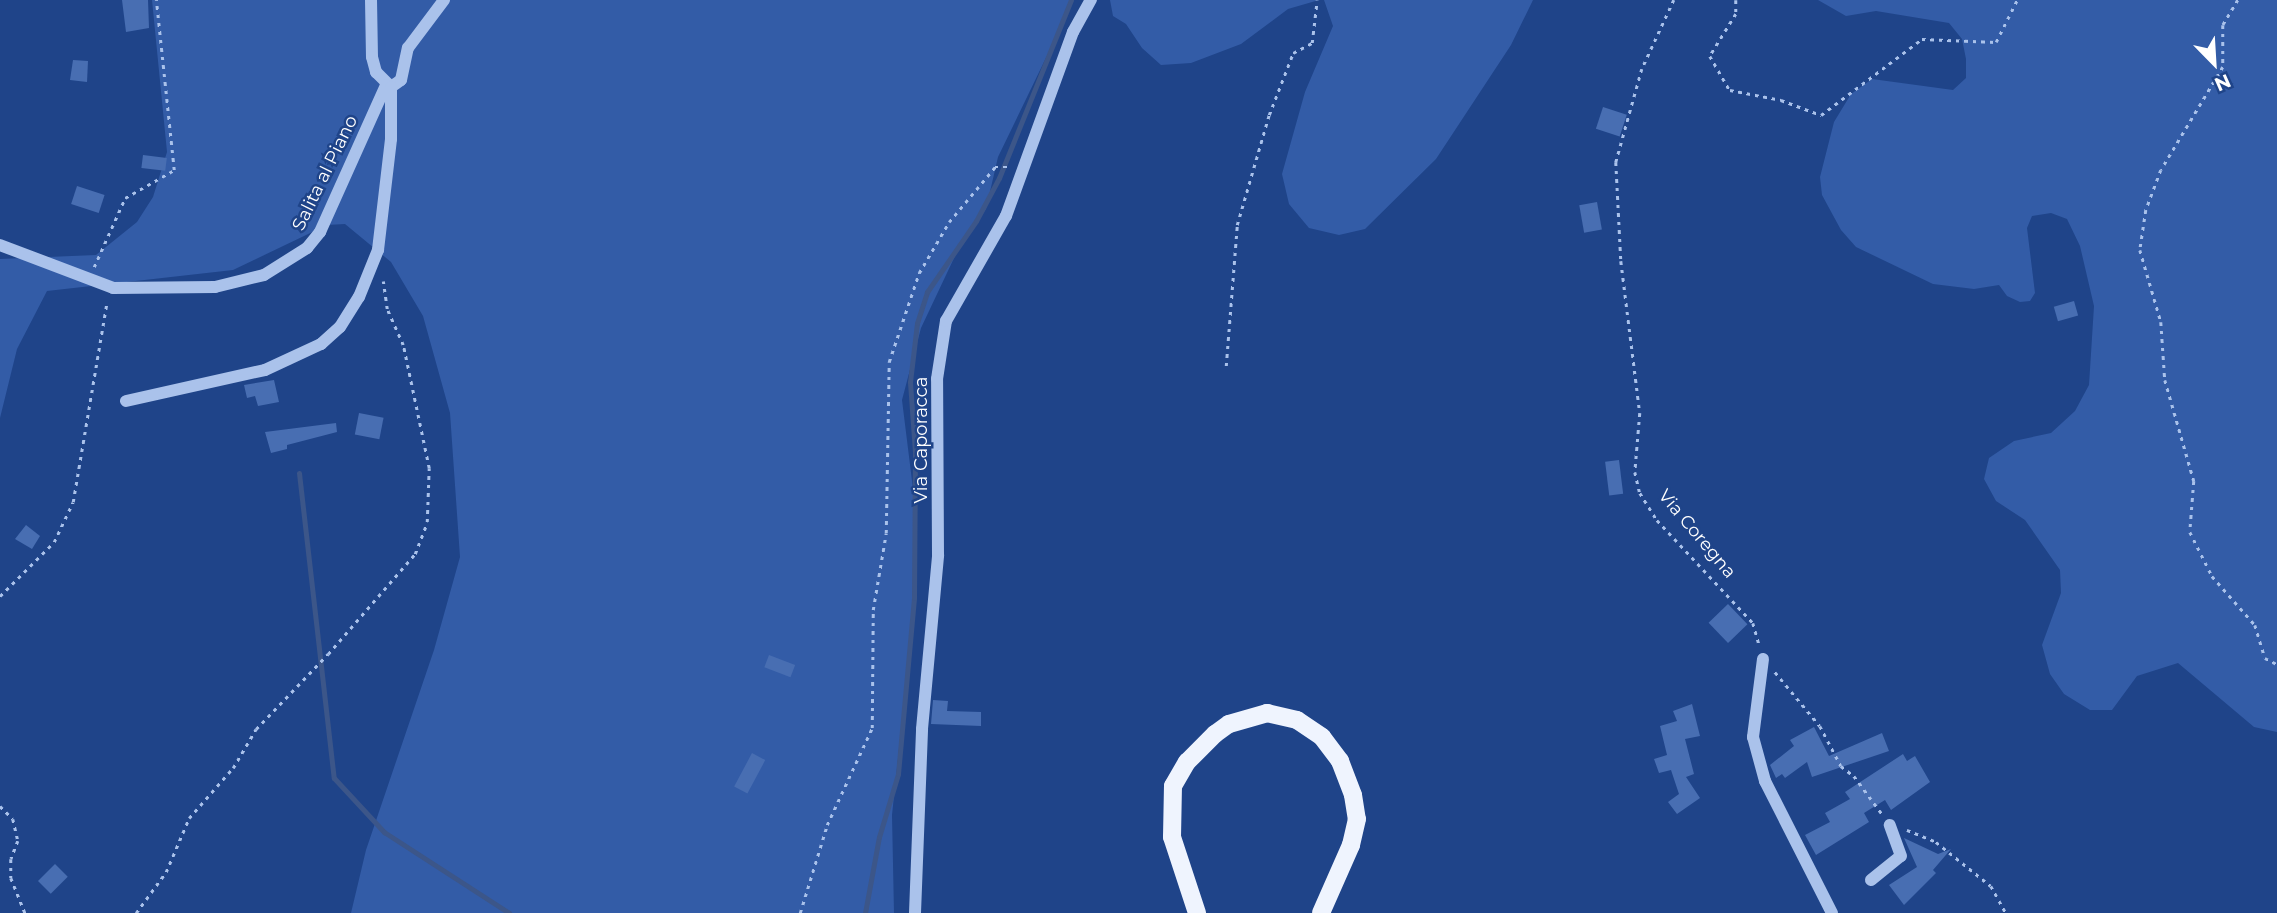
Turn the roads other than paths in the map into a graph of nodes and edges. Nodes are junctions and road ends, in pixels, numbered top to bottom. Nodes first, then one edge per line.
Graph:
1 (371, 0) edge
2 (444, 0) edge
3 (1091, 0) edge
4 (388, 86) junction
5 (0, 245) edge
6 (126, 401) dead end
7 (1763, 659) road end
8 (1890, 825) road end
9 (1871, 880) dead end
10 (915, 913) edge
11 (1197, 913) edge
12 (1321, 913) edge
13 (1832, 913) edge

1 - 4 street
2 - 4 street, Salita al Piano
3 - 10 street, Via Caporacca
4 - 5 street, Salita al Piano
4 - 6 street
7 - 13 street
8 - 9 street
11 - 12 main road

